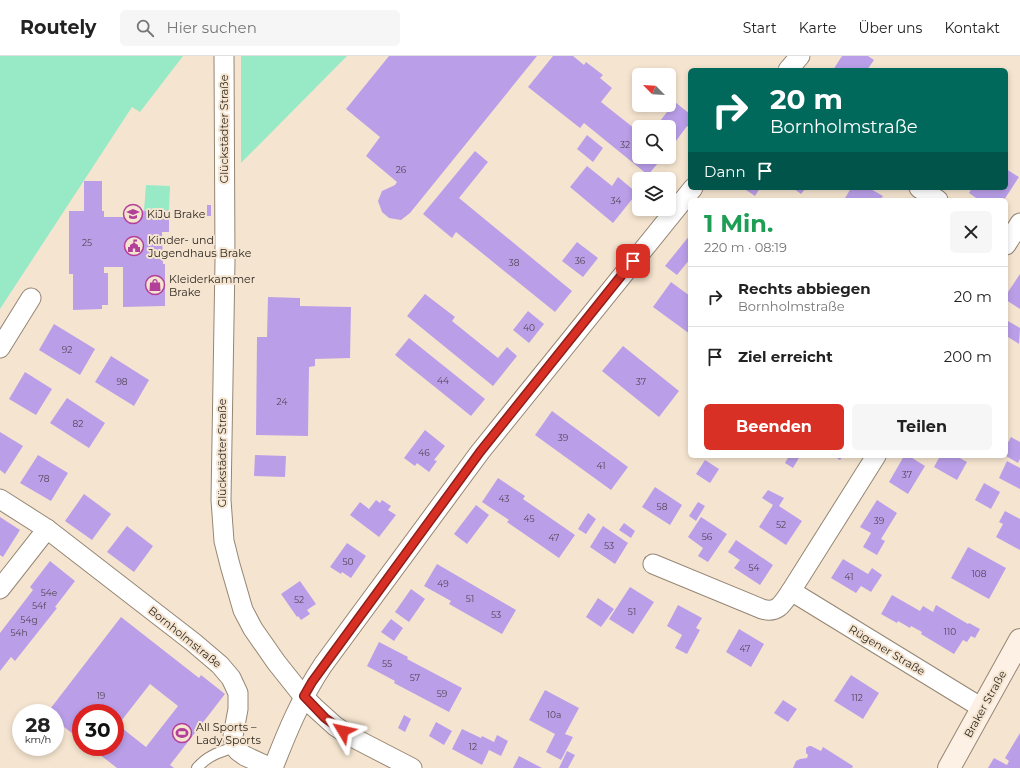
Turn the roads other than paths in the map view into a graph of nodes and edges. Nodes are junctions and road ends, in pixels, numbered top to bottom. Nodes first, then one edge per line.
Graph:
1 (224, 56) edge
2 (800, 56) edge
3 (790, 68) edge
4 (691, 190) edge
5 (922, 190) edge
6 (935, 198) edge
7 (1020, 223) edge
8 (1008, 241) edge
9 (31, 298) dead end
10 (0, 348) edge
11 (875, 458) edge
12 (0, 500) edge
13 (47, 529) junction
14 (653, 564) dead end
15 (0, 588) edge
16 (791, 591) junction
17 (1020, 640) edge
18 (304, 696) junction
19 (982, 708) junction
20 (235, 746) junction
21 (197, 768) edge
22 (272, 768) edge
23 (412, 768) edge
24 (949, 768) edge

1 - 18 street, Glückstädter Straße
2 - 3 street
4 - 18 street
5 - 6 street
7 - 8 street
9 - 10 street
11 - 16 street
12 - 13 street, Bornholmstraße
13 - 15 street
13 - 20 street, Bornholmstraße
14 - 16 street
16 - 19 street, Rügener Straße
17 - 19 main road, Braker Straße
18 - 22 street
18 - 23 street, Glückstädter Straße
19 - 24 main road, Braker Straße
20 - 21 lane
20 - 22 street

